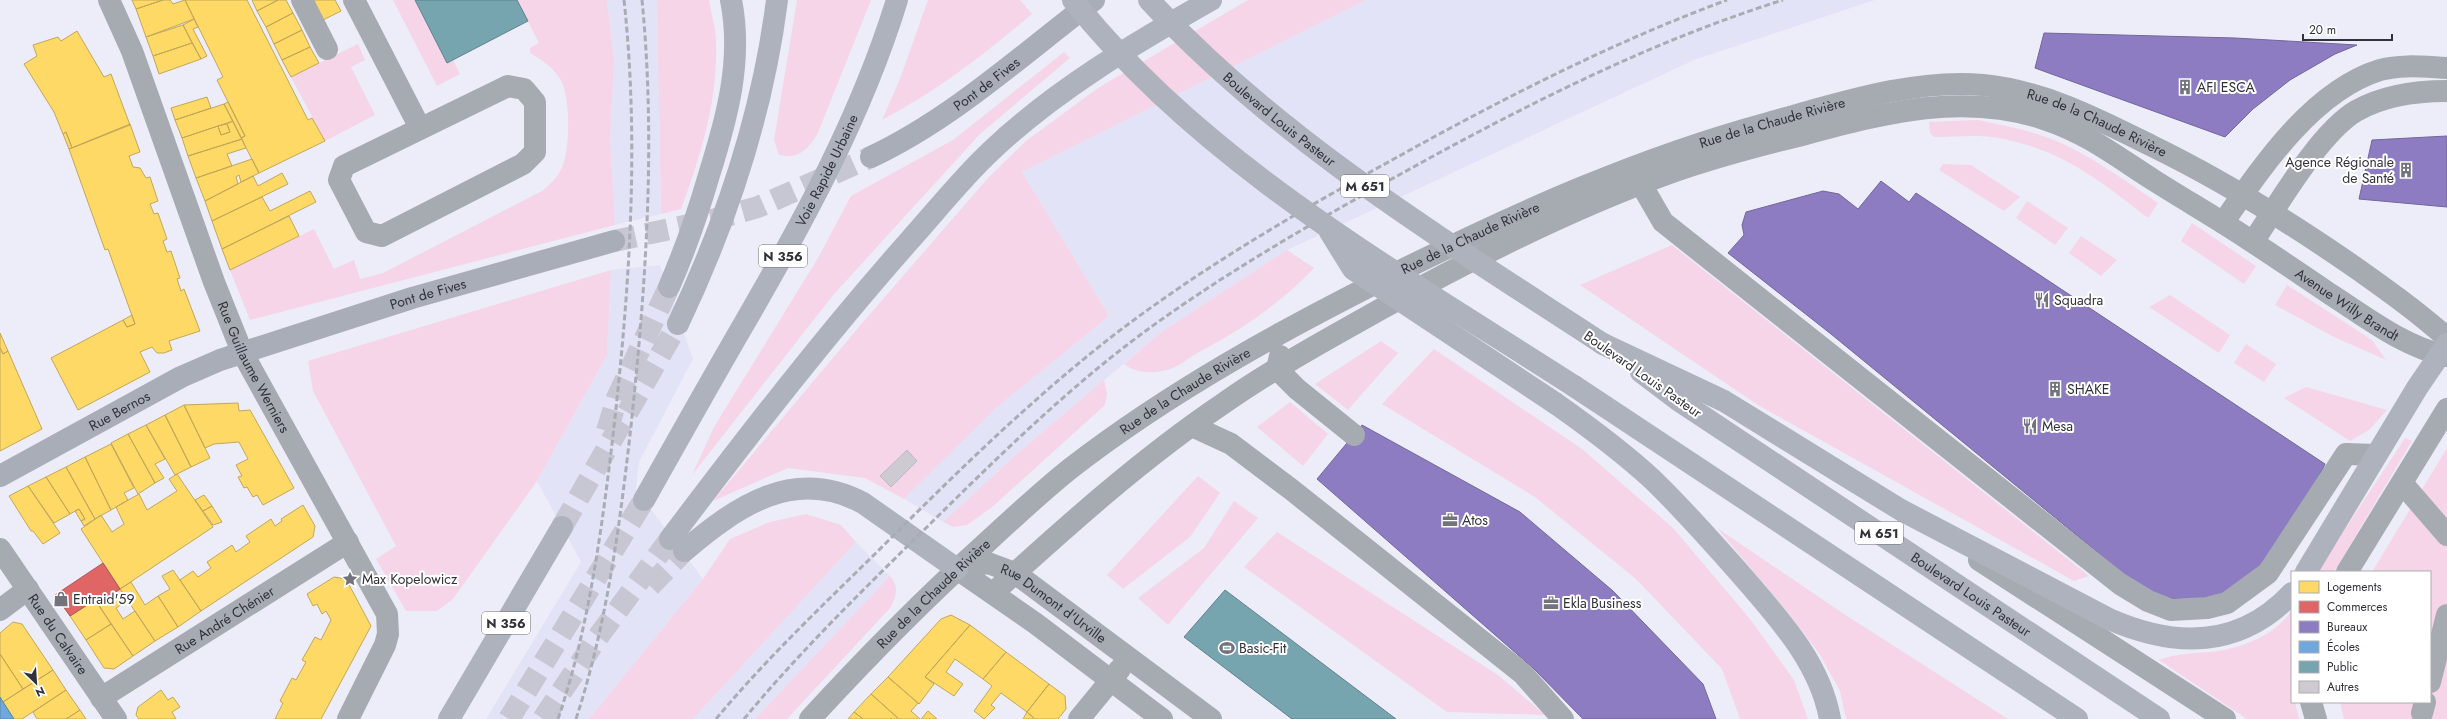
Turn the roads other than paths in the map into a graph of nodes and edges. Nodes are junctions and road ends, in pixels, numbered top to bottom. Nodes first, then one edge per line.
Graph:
1 (109, 0) edge
2 (302, 0) edge
3 (354, 0) edge
4 (731, 0) edge
5 (777, 0) edge
6 (897, 0) edge
7 (1073, 0) edge
8 (1094, 0) edge
9 (1149, 0) edge
10 (1188, 0) edge
11 (1211, 0) edge
12 (1142, 39) junction
13 (327, 49) dead end
14 (2447, 68) edge
15 (2447, 91) edge
16 (420, 128) junction
17 (871, 157) tunnel mouth
18 (1641, 184) junction
19 (2243, 195) junction
20 (2273, 212) junction
21 (2223, 223) junction
22 (1327, 227) junction
23 (614, 242) tunnel mouth
24 (2253, 242) junction
25 (669, 286) tunnel mouth
26 (1300, 322) junction
27 (678, 324) tunnel mouth
28 (1602, 344) junction
29 (2445, 348) edge
30 (242, 352) junction
31 (1277, 369) junction
32 (2447, 409) edge
33 (1192, 426) junction
34 (1354, 435) dead end
35 (2376, 455) junction
36 (0, 476) edge
37 (2402, 483) junction
38 (644, 500) tunnel mouth
39 (1901, 510) junction
40 (562, 527) tunnel mouth
41 (2447, 535) edge
42 (348, 542) junction
43 (0, 549) edge
44 (957, 569) junction
45 (2307, 571) edge
46 (2348, 571) edge
47 (1015, 573) junction
48 (28, 589) junction
49 (993, 593) junction
50 (2291, 594) edge
51 (0, 610) edge
52 (2447, 615) edge
53 (1130, 658) junction
54 (2447, 676) edge
55 (2431, 678) edge
56 (1111, 680) junction
57 (101, 698) junction
58 (2431, 698) edge
59 (2311, 703) edge
60 (116, 719) edge
61 (348, 719) edge
62 (449, 719) edge
63 (810, 719) edge
64 (1079, 719) edge
65 (1162, 719) edge
66 (1211, 719) edge
67 (1563, 719) edge
68 (1830, 719) edge
69 (2077, 719) edge
70 (2159, 719) edge
71 (2225, 719) edge
72 (2316, 719) edge

1 - 30 street, Rue Guillaume Werniers
2 - 13 street
3 - 16 street
4 - 25 highway
5 - 27 highway
6 - 38 highway, Voie Rapide Urbaine / N 356
7 - 22 highway, bridge
8 - 17 main road, Pont de Fives
9 - 28 highway, Boulevard Louis Pasteur / M 651, bridge
10 - 12 highway
11 - 12 highway
12 - 44 highway
14 - 19 street
15 - 20 street
16 - 16 street
18 - 21 street, Rue de la Chaude Rivière
18 - 31 street, Rue de la Chaude Rivière
18 - 35 street
19 - 20 street, Rue de la Chaude Rivière
19 - 21 street
19 - 26 street, Rue de la Chaude Rivière
20 - 24 street
20 - 29 street
21 - 24 street, Rue de la Chaude Rivière
22 - 68 highway, bridge
22 - 69 highway, bridge
23 - 30 main road, Pont de Fives
24 - 29 street, Avenue Willy Brandt
26 - 31 street
26 - 44 street, Rue de la Chaude Rivière
28 - 39 highway
28 - 70 highway, Boulevard Louis Pasteur / M 651
29 - 35 highway
30 - 36 main road, Rue Bernos
30 - 42 street, Rue Guillaume Werniers
31 - 33 street, Rue de la Chaude Rivière
31 - 34 street
32 - 37 street
33 - 47 street, Rue de la Chaude Rivière
33 - 67 street
35 - 45 highway
37 - 41 street
37 - 46 street
39 - 50 highway
39 - 71 street
40 - 62 highway, N 356
42 - 57 street, Rue André Chénier
42 - 61 street, Rue Guillaume Werniers
43 - 48 street, Rue du Calvaire
44 - 47 street, Rue Dumont d'Urville
44 - 49 street, Rue Dumont d'Urville
44 - 63 street, Rue de la Chaude Rivière
47 - 49 street, Rue de la Chaude Rivière
47 - 53 street, Rue Dumont d'Urville
48 - 51 street
48 - 57 street, Rue du Calvaire
49 - 56 street, Rue Dumont d'Urville
52 - 55 street
53 - 56 street
53 - 66 street, Rue Dumont d'Urville
54 - 58 street
56 - 64 street
56 - 65 street, Rue Dumont d'Urville
57 - 60 street, Rue du Calvaire
59 - 72 street

